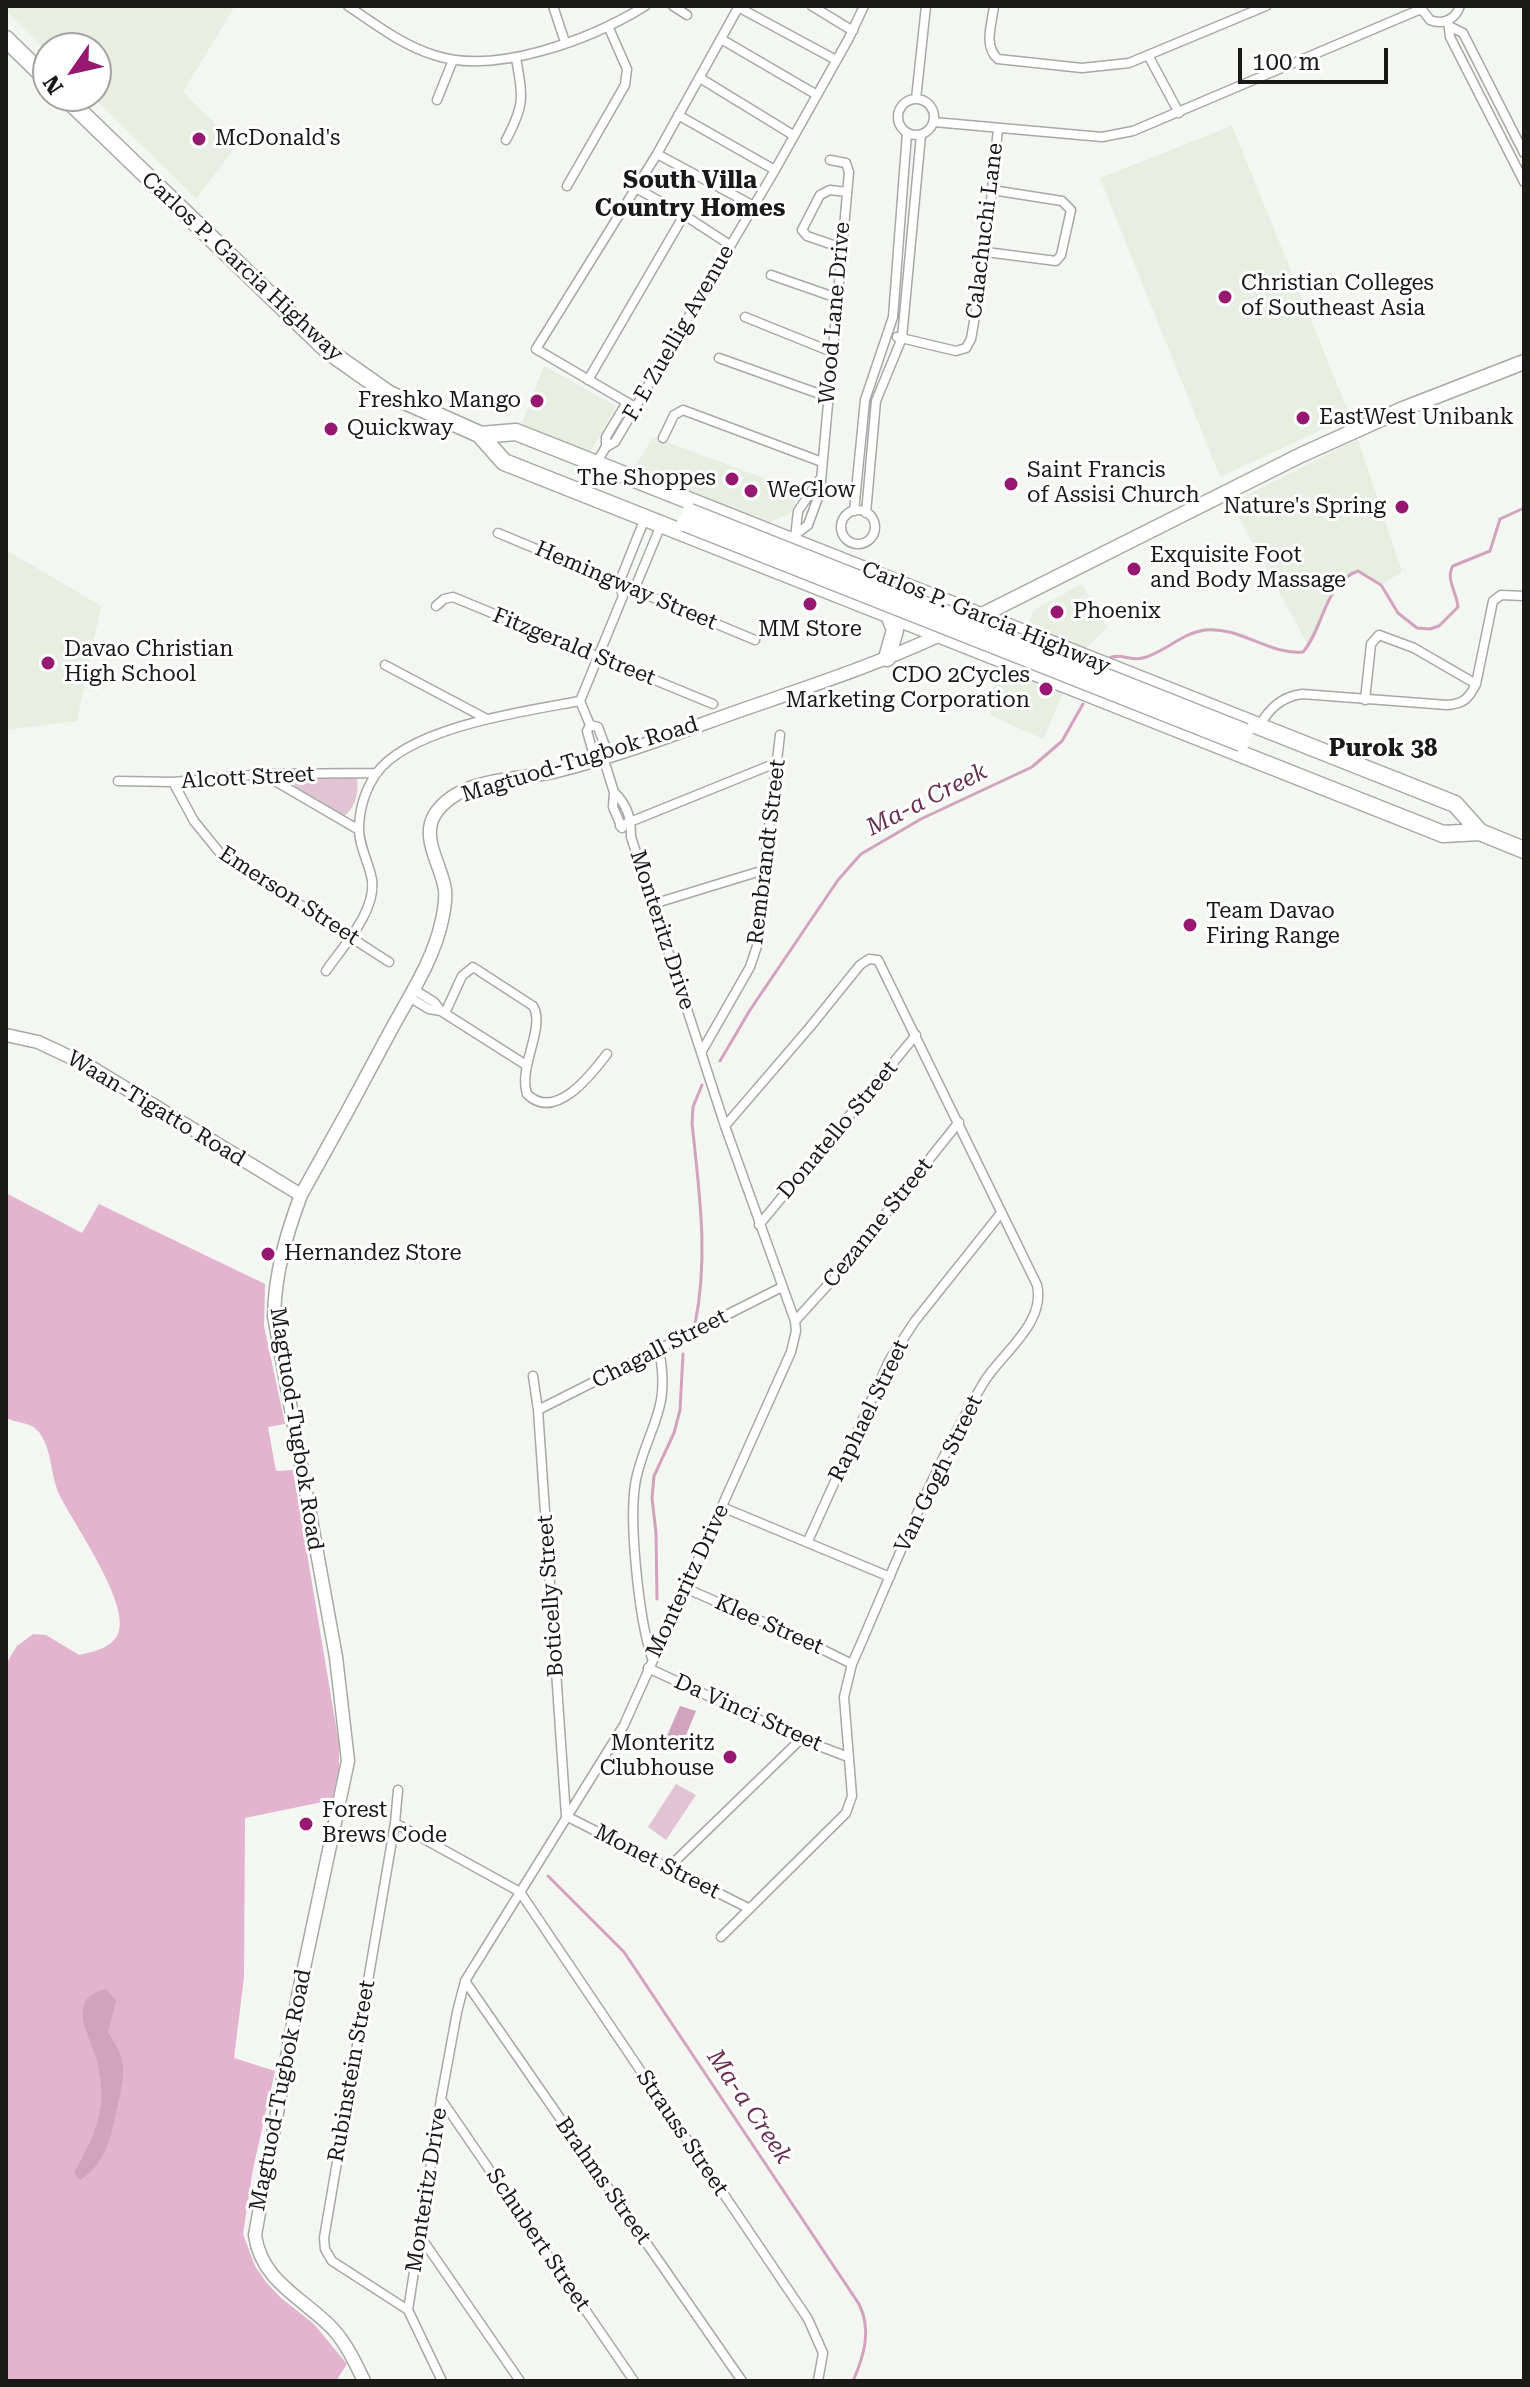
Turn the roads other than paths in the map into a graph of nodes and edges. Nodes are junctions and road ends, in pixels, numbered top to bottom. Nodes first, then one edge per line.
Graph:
1 (348, 6) edge
2 (553, 6) edge
3 (645, 6) edge
4 (673, 6) edge
5 (738, 6) edge
6 (812, 6) edge
7 (864, 6) edge
8 (926, 6) edge
9 (994, 6) edge
10 (1266, 6) edge
11 (1460, 6) edge
12 (1420, 8) edge
13 (687, 15) dead end
14 (1450, 24) junction
15 (608, 26) junction
16 (853, 31) junction
17 (6, 39) edge
18 (721, 39) junction
19 (565, 42) junction
20 (1148, 55) junction
21 (516, 58) junction
22 (453, 60) junction
23 (836, 60) junction
24 (32, 64) edge
25 (700, 78) junction
26 (817, 95) junction
27 (916, 99) junction
28 (437, 100) dead end
29 (81, 112) edge
30 (1179, 113) junction
31 (678, 115) junction
32 (934, 122) junction
33 (998, 128) junction
34 (907, 133) junction
35 (793, 135) junction
36 (921, 135) junction
37 (506, 140) dead end
38 (1524, 153) edge
39 (657, 154) junction
40 (830, 160) dead end
41 (775, 170) junction
42 (1524, 182) edge
43 (567, 186) dead end
44 (636, 188) junction
45 (992, 190) junction
46 (847, 192) junction
47 (754, 206) junction
48 (684, 215) junction
49 (730, 245) junction
50 (842, 248) junction
51 (986, 252) junction
52 (771, 275) dead end
53 (837, 298) junction
54 (745, 317) dead end
55 (889, 335) junction
56 (902, 338) junction
57 (832, 352) junction
58 (719, 358) dead end
59 (1524, 362) edge
60 (588, 380) junction
61 (828, 397) junction
62 (631, 405) junction
63 (487, 438) junction
64 (663, 438) dead end
65 (822, 462) junction
66 (596, 463) junction
67 (857, 474) junction
68 (869, 476) junction
69 (820, 478) junction
70 (854, 511) junction
71 (719, 512) junction
72 (866, 513) junction
73 (645, 518) junction
74 (662, 525) junction
75 (498, 533) dead end
76 (795, 538) junction
77 (707, 543) junction
78 (850, 543) junction
79 (843, 561) junction
80 (625, 566) junction
81 (781, 572) junction
82 (641, 573) junction
83 (884, 577) junction
84 (619, 583) junction
85 (634, 590) junction
86 (917, 591) junction
87 (831, 592) junction
88 (623, 596) junction
89 (1524, 596) edge
90 (436, 606) dead end
91 (872, 608) junction
92 (980, 616) junction
93 (897, 618) junction
94 (1022, 632) junction
95 (940, 635) junction
96 (755, 640) dead end
97 (1068, 651) junction
98 (598, 657) junction
99 (887, 658) junction
100 (1010, 663) junction
101 (385, 665) dead end
102 (1117, 670) junction
103 (1056, 681) junction
104 (1476, 684) junction
105 (1171, 691) junction
106 (1105, 700) junction
107 (1365, 700) junction
108 (580, 701) junction
109 (713, 704) dead end
110 (1227, 714) junction
111 (487, 719) junction
112 (1159, 722) junction
113 (1248, 734) junction
114 (780, 735) dead end
115 (1216, 744) junction
116 (602, 755) junction
117 (776, 763) junction
118 (377, 773) junction
119 (263, 774) junction
120 (118, 781) dead end
121 (173, 782) junction
122 (614, 792) junction
123 (631, 821) junction
124 (620, 826) junction
125 (1472, 829) junction
126 (359, 830) junction
127 (631, 837) junction
128 (1524, 850) edge
129 (764, 870) junction
130 (653, 904) junction
131 (350, 936) junction
132 (389, 962) dead end
133 (326, 971) dead end
134 (411, 993) junction
135 (443, 1012) junction
136 (6, 1035) edge
137 (916, 1035) junction
138 (702, 1051) junction
139 (607, 1054) dead end
140 (526, 1065) junction
141 (959, 1122) junction
142 (725, 1126) junction
143 (301, 1195) junction
144 (1001, 1213) junction
145 (759, 1225) junction
146 (782, 1287) junction
147 (795, 1321) junction
148 (659, 1350) junction
149 (533, 1376) dead end
150 (538, 1410) junction
151 (722, 1507) junction
152 (808, 1541) junction
153 (890, 1577) junction
154 (685, 1588) junction
155 (652, 1658) junction
156 (852, 1664) junction
157 (648, 1668) junction
158 (801, 1739) junction
159 (848, 1757) junction
160 (398, 1790) dead end
161 (566, 1816) junction
162 (395, 1823) junction
163 (668, 1868) junction
164 (520, 1892) junction
165 (748, 1908) junction
166 (721, 1937) dead end
167 (465, 1981) junction
168 (441, 2099) junction
169 (419, 2235) junction
170 (408, 2310) junction
171 (364, 2381) edge
172 (442, 2381) edge
173 (520, 2381) edge
174 (634, 2381) edge
175 (742, 2381) edge
176 (818, 2381) edge

1 - 22 street
2 - 19 street
3 - 15 street
4 - 13 street
5 - 18 street
5 - 23 street
6 - 16 street
7 - 16 street, F. E Zuellig Avenue
8 - 27 street
9 - 20 street
10 - 20 street
11 - 14 street
12 - 14 street
12 - 30 street
14 - 38 street
14 - 42 street
15 - 19 street
15 - 43 street
16 - 23 street, F. E Zuellig Avenue
17 - 24 highway
18 - 25 street
18 - 26 street
19 - 21 street
20 - 30 street
21 - 22 street
21 - 37 street
22 - 28 street
23 - 26 street, F. E Zuellig Avenue
25 - 31 street
25 - 35 street
26 - 35 street, F. E Zuellig Avenue
27 - 32 street
27 - 34 street
29 - 63 highway, Carlos P. Garcia Highway
30 - 33 street
31 - 39 street
31 - 41 street
32 - 33 street
32 - 36 street
33 - 45 street, Calachuchi Lane
34 - 36 street
34 - 55 street
35 - 41 street, F. E Zuellig Avenue
36 - 56 street
39 - 44 street
39 - 47 street
40 - 46 street, Wood Lane Drive
41 - 47 street, F. E Zuellig Avenue
44 - 48 street
44 - 60 street
45 - 51 street, Calachuchi Lane
45 - 51 street
46 - 50 street, Wood Lane Drive
46 - 50 street
47 - 49 street, F. E Zuellig Avenue
48 - 49 street
48 - 60 street
49 - 62 street, F. E Zuellig Avenue
50 - 53 street, Wood Lane Drive
51 - 56 street, Calachuchi Lane
52 - 53 street
53 - 57 street, Wood Lane Drive
54 - 57 street
55 - 56 street, Calachuchi Lane
55 - 67 street
56 - 68 street
57 - 61 street, Wood Lane Drive
58 - 61 street
59 - 92 main road
60 - 62 street
61 - 65 street, Wood Lane Drive
62 - 66 street, F. E Zuellig Avenue
63 - 66 highway, Carlos P. Garcia Highway
63 - 73 highway, Carlos P. Garcia Highway
63 - 113 highway, Carlos P. Garcia Highway, bridge
64 - 65 street
65 - 69 street, Wood Lane Drive
66 - 71 highway, Carlos P. Garcia Highway
67 - 68 street
67 - 70 street
68 - 72 street
69 - 76 street, Wood Lane Drive
69 - 76 street, Wood Lane Drive
70 - 72 street
70 - 78 street
71 - 76 highway, Carlos P. Garcia Highway
71 - 77 highway
72 - 78 street
73 - 74 highway, Carlos P. Garcia Highway
73 - 80 street
74 - 77 highway, Carlos P. Garcia Highway
74 - 82 street
75 - 84 street, Hemingway Street
76 - 79 highway, Carlos P. Garcia Highway
76 - 81 highway
77 - 81 highway, Carlos P. Garcia Highway
78 - 79 street
79 - 83 highway, Carlos P. Garcia Highway
79 - 87 highway
80 - 82 street
80 - 84 street
81 - 87 highway, Carlos P. Garcia Highway
82 - 85 street
83 - 86 highway, Carlos P. Garcia Highway
83 - 91 highway
84 - 85 street, Hemingway Street
84 - 88 street
85 - 88 street
85 - 96 street, Hemingway Street
86 - 92 highway, Carlos P. Garcia Highway
86 - 93 highway
87 - 91 highway, Carlos P. Garcia Highway
88 - 98 street
89 - 104 street
90 - 98 street, Fitzgerald Street
91 - 93 highway, Carlos P. Garcia Highway
92 - 94 highway, Carlos P. Garcia Highway
92 - 95 main road
93 - 95 highway, Carlos P. Garcia Highway
93 - 99 highway
94 - 97 highway, Carlos P. Garcia Highway
94 - 100 highway
95 - 99 main road, Magtuod-Tugbok Road
95 - 100 highway, Carlos P. Garcia Highway
97 - 102 highway, Carlos P. Garcia Highway
97 - 103 highway
98 - 108 street
98 - 109 street, Fitzgerald Street
99 - 116 main road, Magtuod-Tugbok Road
100 - 103 highway, Carlos P. Garcia Highway
101 - 111 street
102 - 105 highway, Carlos P. Garcia Highway
102 - 106 highway
103 - 106 highway, Carlos P. Garcia Highway
104 - 107 street
104 - 107 street
105 - 110 highway, Carlos P. Garcia Highway
105 - 112 highway
106 - 112 highway, Carlos P. Garcia Highway
107 - 113 street
108 - 111 street
108 - 116 street, Monteritz Drive
110 - 113 highway, Carlos P. Garcia Highway
110 - 115 highway
111 - 118 street
112 - 115 highway, Carlos P. Garcia Highway
113 - 125 highway, Carlos P. Garcia Highway
113 - 125 highway, Carlos P. Garcia Highway
114 - 117 street, Rembrandt Street
115 - 125 highway, Carlos P. Garcia Highway
116 - 122 street, Monteritz Drive
116 - 134 main road, Magtuod-Tugbok Road
117 - 123 street
117 - 129 street, Rembrandt Street
118 - 119 street, Alcott Street
118 - 126 street
119 - 121 street, Alcott Street
119 - 126 street
120 - 121 street, Alcott Street
121 - 131 street, Emerson Street
122 - 123 street, Monteritz Drive
122 - 124 street, Monteritz Drive
123 - 124 street
123 - 127 street, Monteritz Drive
124 - 127 street, Monteritz Drive
125 - 128 highway, Carlos P. Garcia Highway
126 - 131 street
127 - 130 street, Monteritz Drive
129 - 130 street
129 - 138 street, Rembrandt Street
130 - 138 street, Monteritz Drive
131 - 132 street, Emerson Street
131 - 133 street
134 - 135 street
134 - 143 main road, Magtuod-Tugbok Road
135 - 140 street
135 - 140 street
136 - 143 main road, Waan-Tigatto Road
137 - 141 street, Van Gogh Street
137 - 142 street, Van Gogh Street
137 - 145 street, Donatello Street
138 - 142 street, Monteritz Drive
139 - 140 street
141 - 144 street, Van Gogh Street
141 - 147 street, Cezanne Street
142 - 145 street, Monteritz Drive
143 - 171 main road, Magtuod-Tugbok Road
144 - 152 street, Raphael Street
144 - 153 street, Van Gogh Street
145 - 146 street, Monteritz Drive
146 - 147 street, Monteritz Drive
146 - 148 street, Chagall Street
147 - 151 street, Monteritz Drive
148 - 150 street, Chagall Street
148 - 155 street
149 - 150 street, Boticelly Street
150 - 161 street, Boticelly Street
151 - 152 street
151 - 154 street, Monteritz Drive
152 - 153 street
153 - 156 street, Van Gogh Street
154 - 155 street, Monteritz Drive
154 - 156 street, Klee Street
155 - 157 street, Monteritz Drive
156 - 159 street, Van Gogh Street
157 - 158 street, Da Vinci Street
157 - 161 street, Monteritz Drive
158 - 159 street, Da Vinci Street
158 - 163 street
159 - 165 street, Van Gogh Street
160 - 162 street, Rubinstein Street
161 - 163 street, Monet Street
161 - 164 street, Monteritz Drive
162 - 164 street
162 - 170 street, Rubinstein Street
163 - 165 street, Monet Street
164 - 167 street, Monteritz Drive
164 - 176 street, Strauss Street
165 - 166 street, Van Gogh Street
167 - 168 street, Monteritz Drive
167 - 175 street, Brahms Street
168 - 169 street, Monteritz Drive
168 - 174 street, Schubert Street
169 - 170 street, Monteritz Drive
169 - 173 street
170 - 172 street

